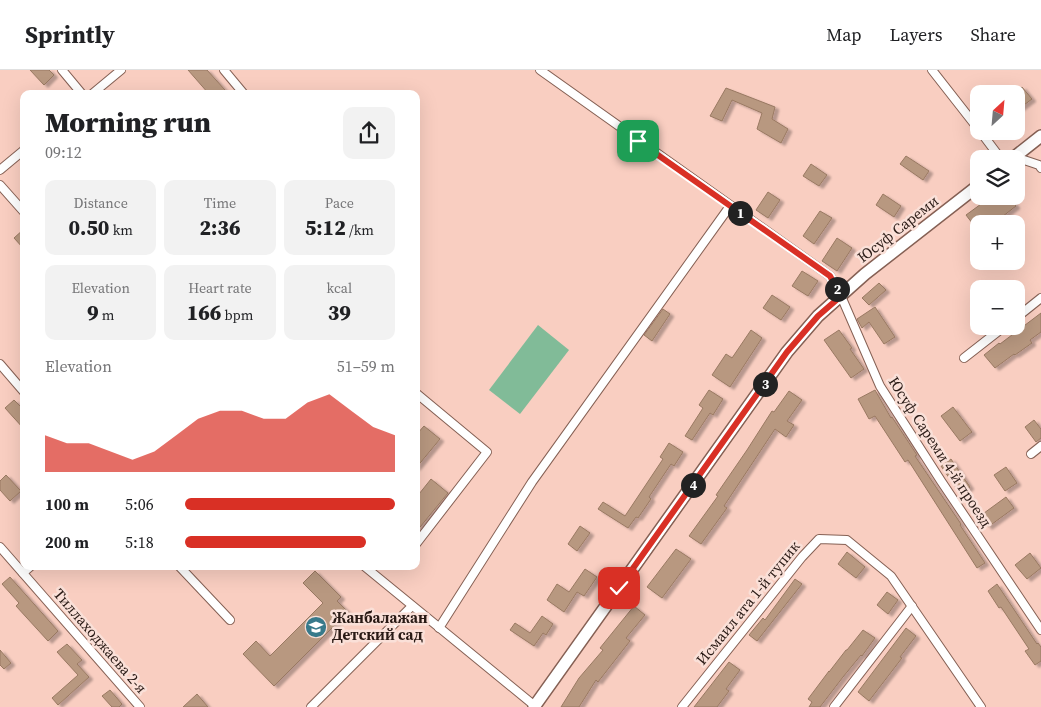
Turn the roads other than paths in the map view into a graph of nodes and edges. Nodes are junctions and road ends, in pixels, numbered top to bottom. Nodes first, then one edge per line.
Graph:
1 (62, 70) edge
2 (120, 70) edge
3 (224, 70) edge
4 (540, 70) edge
5 (932, 70) edge
6 (79, 90) edge
7 (97, 90) edge
8 (241, 90) edge
9 (970, 119) edge
10 (1041, 136) edge
11 (986, 140) edge
12 (994, 150) edge
13 (1023, 150) edge
14 (20, 153) edge
15 (1025, 162) edge
16 (1041, 168) edge
17 (0, 170) edge
18 (0, 185) edge
19 (970, 192) edge
20 (730, 206) junction
21 (20, 208) edge
22 (841, 296) junction
23 (1041, 298) edge
24 (1025, 311) edge
25 (993, 335) edge
26 (964, 358) dead end
27 (0, 364) edge
28 (20, 387) edge
29 (420, 396) edge
30 (1041, 446) edge
31 (1031, 454) dead end
32 (420, 539) edge
33 (0, 547) edge
34 (20, 570) edge
35 (20, 570) edge
36 (26, 570) edge
37 (184, 570) edge
38 (369, 570) edge
39 (23, 573) junction
40 (412, 606) junction
41 (912, 606) junction
42 (230, 620) dead end
43 (439, 628) junction
44 (1041, 630) edge
45 (134, 700) junction
46 (126, 707) edge
47 (140, 707) edge
48 (311, 707) edge
49 (534, 707) edge
50 (682, 707) edge
51 (834, 707) edge
52 (981, 707) edge

1 - 6 street
2 - 7 street
3 - 8 street
4 - 20 street, Юсуф Сареми 4-й проезд
5 - 9 street
10 - 13 main road
11 - 12 street
14 - 17 street
15 - 16 street
18 - 21 street
19 - 22 main road, Юсуф Сареми
20 - 22 street, Юсуф Сареми 4-й проезд
20 - 43 street
22 - 44 street, Юсуф Сареми 4-й проезд
22 - 49 main road, Юсуф Сареми
23 - 24 street
25 - 26 street
27 - 28 street
29 - 32 street
30 - 31 street
33 - 34 street, Тиллаходжаева 2-я
35 - 39 street, Тиллаходжаева 2-я
36 - 39 street
37 - 42 street
38 - 40 street
39 - 45 street, Тиллаходжаева 2-я
40 - 43 street
40 - 48 street
41 - 50 street, Исмаил ата 1-й тупик
41 - 51 street
41 - 52 street
43 - 49 street
45 - 46 street
45 - 47 street, Тиллаходжаева 2-я

